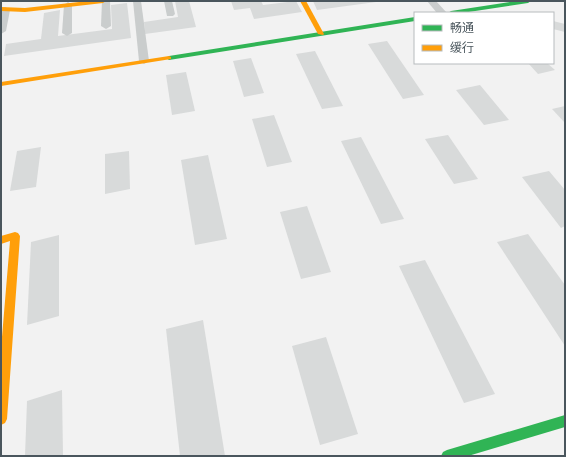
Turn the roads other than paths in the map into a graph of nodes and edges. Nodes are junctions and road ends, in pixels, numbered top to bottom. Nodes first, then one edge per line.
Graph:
1 (105, 1) edge
2 (137, 1) edge
3 (168, 1) edge
4 (303, 1) edge
5 (431, 1) edge
6 (528, 1) edge
7 (68, 5) junction
8 (3, 9) edge
9 (441, 12) edge
10 (457, 12) edge
11 (170, 14) dead end
12 (414, 19) edge
13 (106, 26) dead end
14 (1, 31) edge
15 (67, 33) dead end
16 (320, 34) junction
17 (144, 61) junction
18 (1, 84) edge
19 (1, 240) edge
20 (3, 367) edge
21 (1, 419) edge
22 (565, 421) edge
23 (446, 456) edge

1 - 7 street
1 - 13 street
2 - 17 street
3 - 11 street
4 - 16 street
5 - 9 street
6 - 10 street
7 - 8 street
7 - 15 street
8 - 14 street
12 - 16 street
16 - 17 street
17 - 18 street
19 - 20 street
20 - 21 street
22 - 23 street

